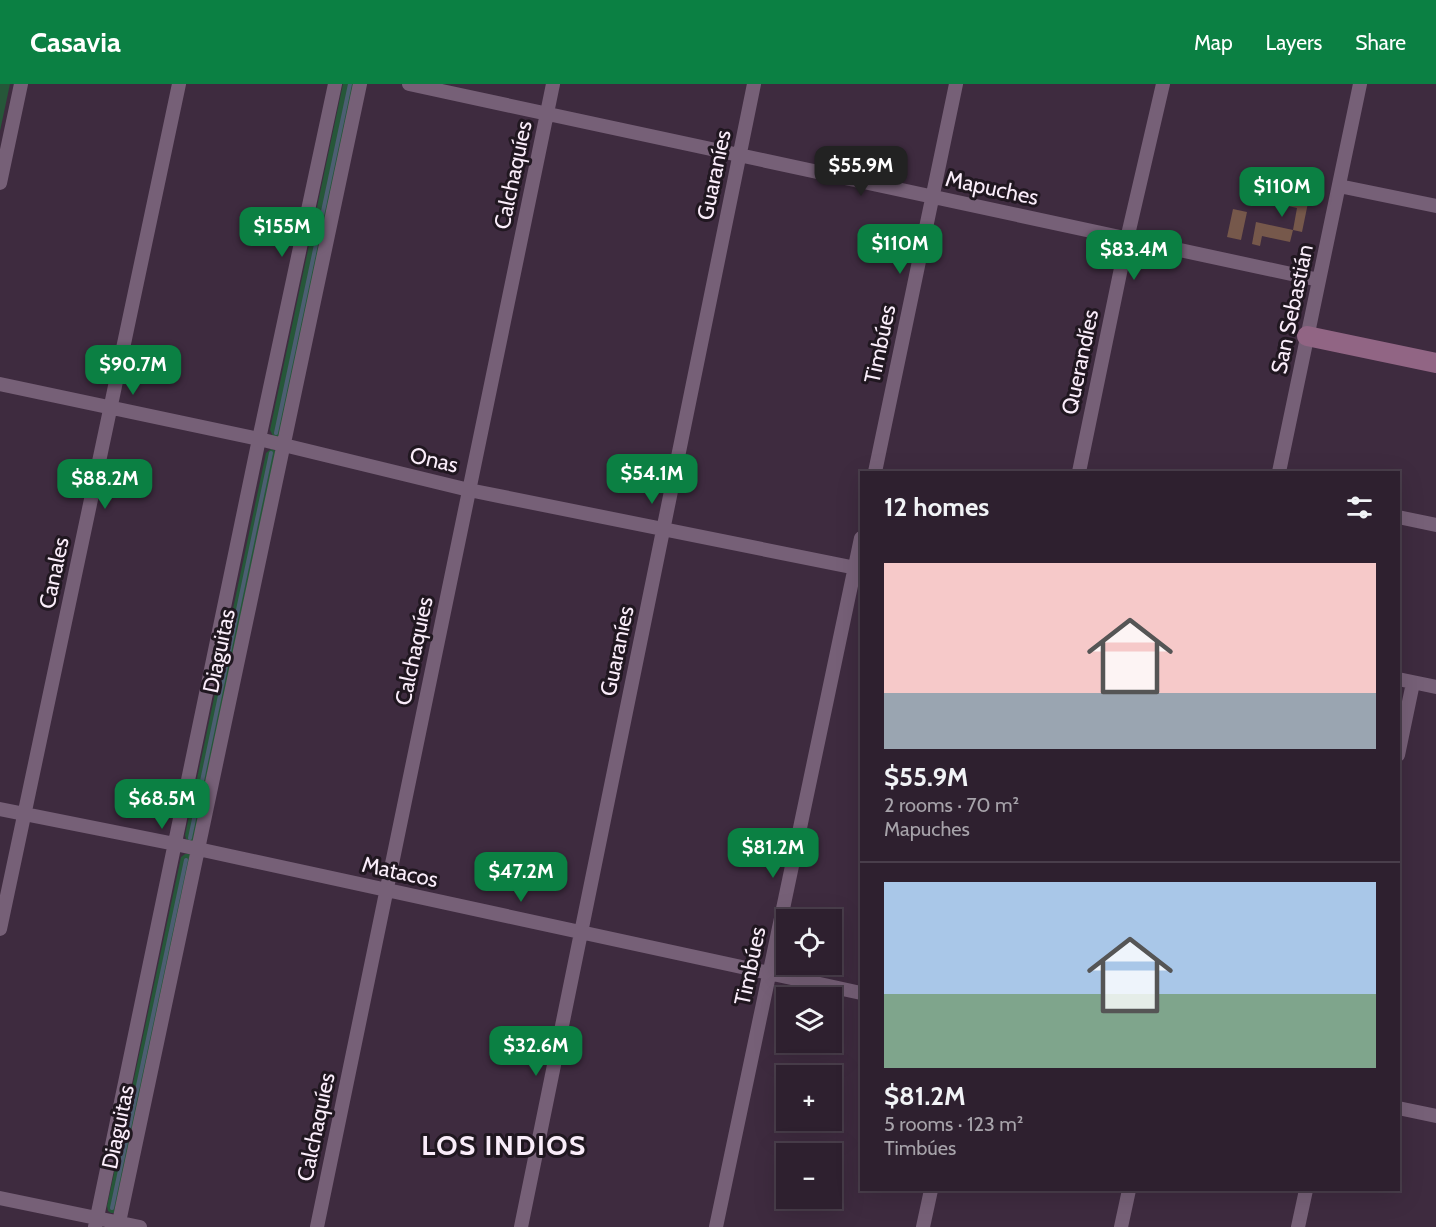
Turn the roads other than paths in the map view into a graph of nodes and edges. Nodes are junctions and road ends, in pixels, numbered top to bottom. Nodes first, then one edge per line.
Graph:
1 (21, 84) edge
2 (179, 84) edge
3 (335, 84) edge
4 (360, 84) edge
5 (409, 84) edge
6 (553, 84) edge
7 (754, 84) edge
8 (956, 84) edge
9 (1163, 84) edge
10 (1360, 84) edge
11 (547, 114) junction
12 (740, 155) junction
13 (0, 183) edge
14 (1339, 186) junction
15 (933, 197) junction
16 (1436, 206) edge
17 (1127, 239) junction
18 (1319, 280) junction
19 (1308, 336) junction
20 (1436, 363) edge
21 (0, 384) edge
22 (111, 408) junction
23 (259, 440) junction
24 (284, 446) junction
25 (875, 471) edge
26 (1079, 471) edge
27 (1279, 471) edge
28 (469, 490) junction
29 (1400, 517) edge
30 (1436, 525) edge
31 (663, 529) junction
32 (860, 548) edge
33 (858, 568) edge
34 (1400, 680) edge
35 (1413, 683) junction
36 (1436, 687) edge
37 (1400, 745) edge
38 (0, 809) edge
39 (24, 813) junction
40 (175, 844) junction
41 (198, 850) junction
42 (386, 890) junction
43 (0, 929) edge
44 (581, 932) junction
45 (770, 974) junction
46 (860, 993) edge
47 (1400, 1108) edge
48 (1436, 1116) edge
49 (931, 1191) edge
50 (1129, 1191) edge
51 (1305, 1191) edge
52 (0, 1198) edge
53 (96, 1223) edge
54 (119, 1225) edge
55 (140, 1227) edge
56 (316, 1227) edge
57 (521, 1227) edge
58 (716, 1227) edge
59 (923, 1227) edge
60 (1121, 1227) edge
61 (1298, 1227) edge

1 - 13 street
2 - 22 street, Canales
3 - 23 street, Diaguitas
4 - 24 street, Diaguitas
5 - 11 street, Mapuches
6 - 11 street, Calchaquíes
7 - 12 street, Guaraníes
8 - 15 street, Timbúes
9 - 17 street, Querandíes
10 - 14 street, San Sebastián
11 - 12 street, Mapuches
11 - 28 street, Calchaquíes
12 - 15 street, Mapuches
12 - 31 street, Guaraníes
14 - 16 street
14 - 18 street, San Sebastián
15 - 17 street, Mapuches
15 - 25 street, Timbúes
17 - 18 street, Mapuches
17 - 26 street, Querandíes
18 - 19 street, San Sebastián
19 - 20 street
19 - 27 street, San Sebastián
21 - 22 street, Onas
22 - 23 street, Onas
22 - 39 street, Canales
23 - 24 street, Onas
23 - 40 street, Diaguitas
24 - 28 street, Onas
24 - 41 street, Diaguitas
28 - 31 street, Onas
28 - 42 street, Calchaquíes
29 - 30 street
31 - 33 street, Onas
31 - 44 street, Guaraníes
32 - 33 street, Timbúes
33 - 45 street, Timbúes
34 - 35 street
35 - 36 street
35 - 37 street
38 - 39 street, Matacos
39 - 40 street, Matacos
39 - 43 street, Canales
40 - 41 street, Matacos
40 - 53 street, Diaguitas
41 - 42 street, Matacos
41 - 54 street, Diaguitas
42 - 44 street, Matacos
42 - 56 street, Calchaquíes
44 - 45 street, Matacos
44 - 57 street, Guaraníes
45 - 46 street, Matacos
45 - 58 street, Timbúes
47 - 48 street
49 - 59 street
50 - 60 street
51 - 61 street
52 - 53 street
53 - 54 street
54 - 55 street

